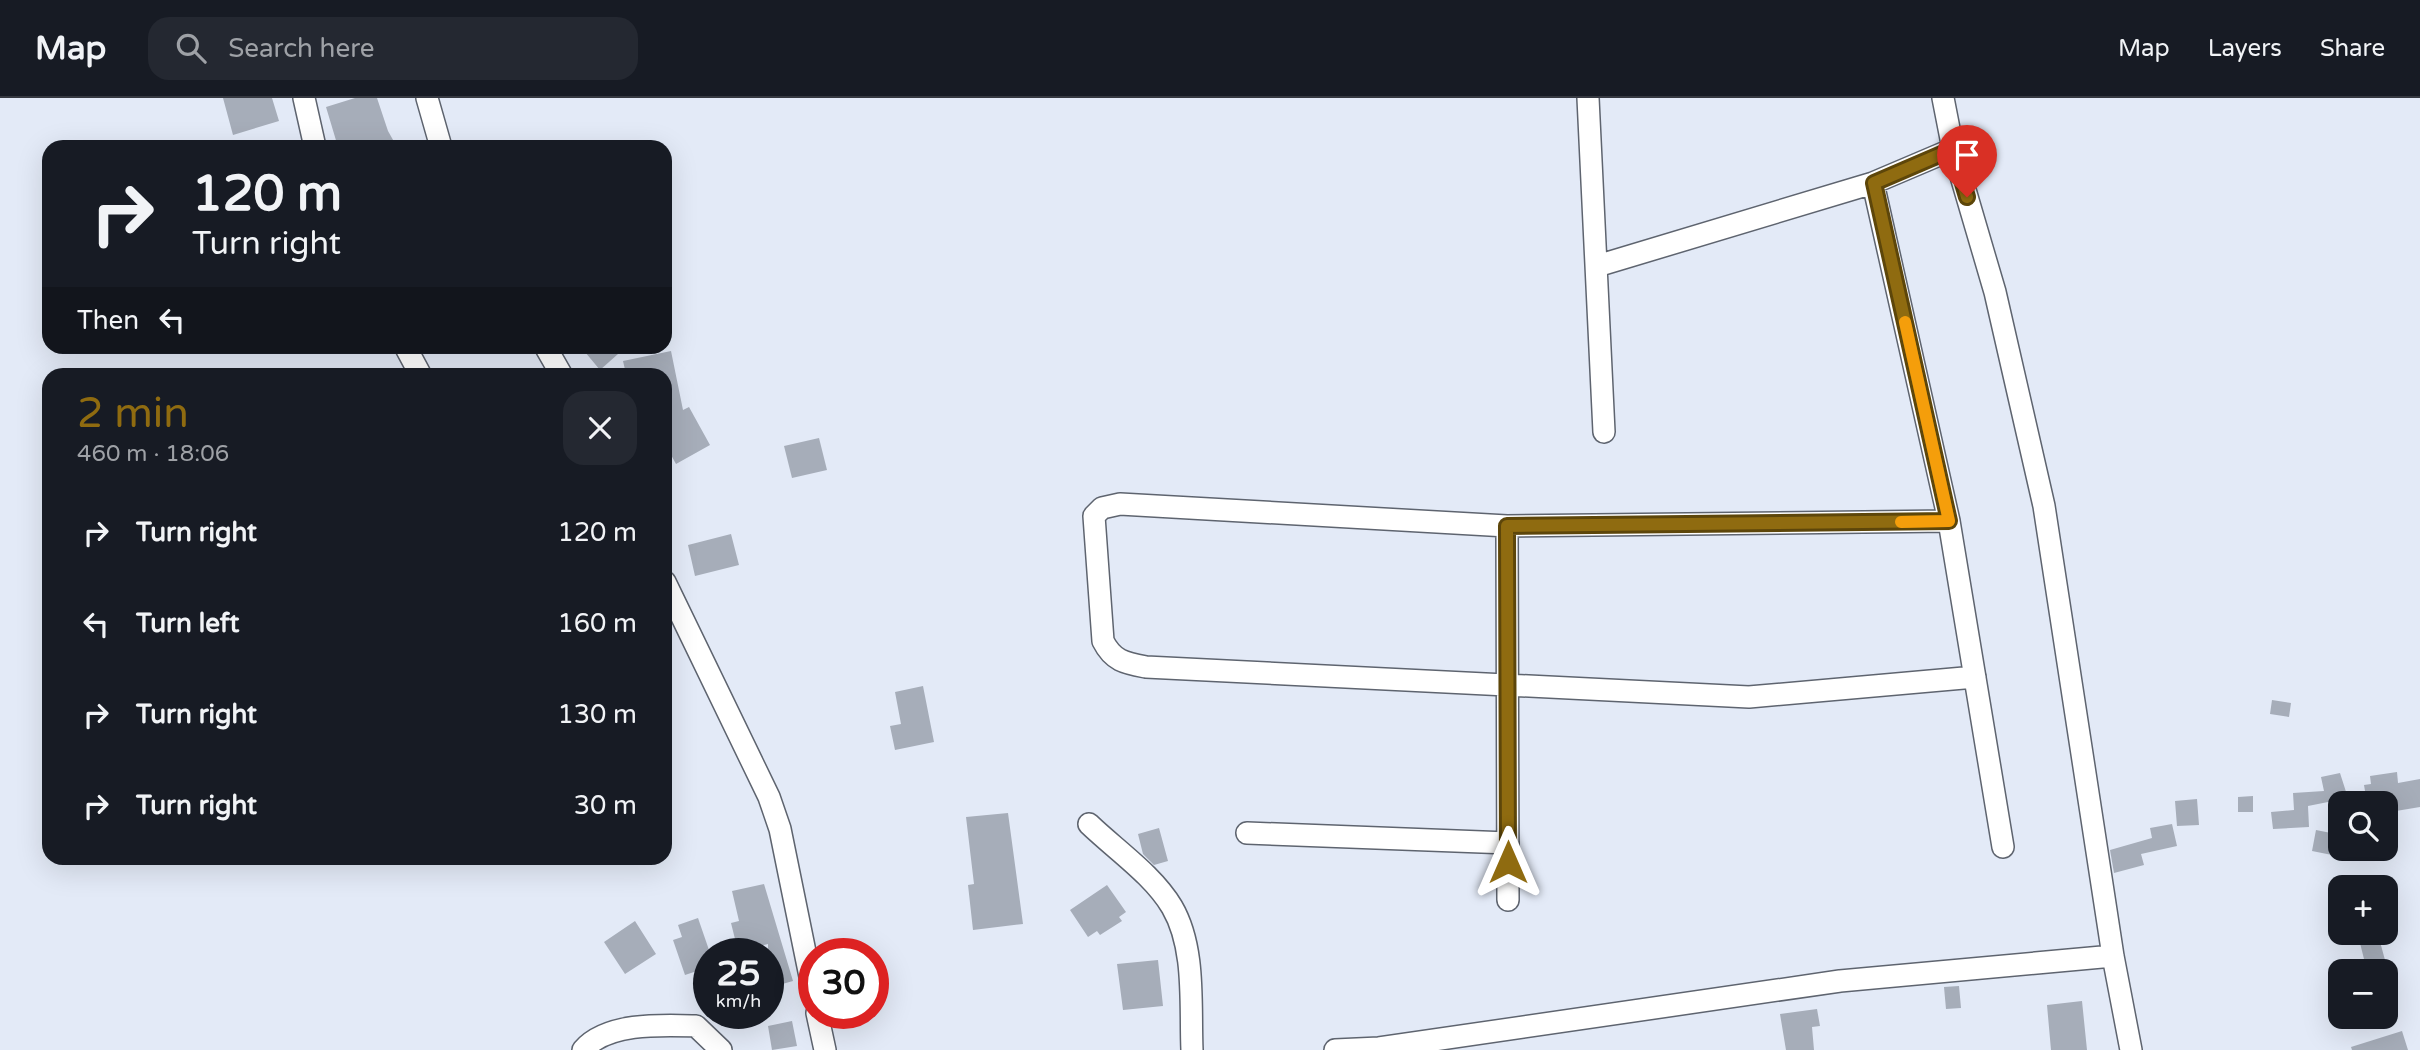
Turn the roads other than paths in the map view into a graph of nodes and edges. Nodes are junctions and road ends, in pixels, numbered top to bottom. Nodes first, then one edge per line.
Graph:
1 (304, 98) edge
2 (427, 98) edge
3 (1943, 98) edge
4 (1590, 99) edge
5 (313, 140) edge
6 (439, 140) edge
7 (1953, 149) junction
8 (1874, 183) junction
9 (1597, 265) junction
10 (1604, 432) dead end
11 (1949, 521) junction
12 (1507, 526) junction
13 (672, 596) edge
14 (1975, 677) junction
15 (1510, 687) junction
16 (1089, 824) dead end
17 (1247, 833) dead end
18 (1508, 843) junction
19 (2003, 847) dead end
20 (1508, 900) dead end
21 (802, 938) edge
22 (2113, 956) junction
23 (820, 1029) edge
24 (1380, 1049) edge
25 (583, 1050) edge
26 (721, 1050) edge
27 (825, 1050) edge
28 (1192, 1050) edge
29 (1335, 1050) edge
30 (2131, 1050) edge

1 - 5 street
2 - 6 street
3 - 7 street
4 - 9 street
7 - 8 street
7 - 22 street
8 - 9 street
8 - 11 street
9 - 10 street
11 - 12 street
11 - 14 street
12 - 15 street
12 - 15 street
13 - 21 street
14 - 15 street
14 - 19 street
15 - 18 street
16 - 28 street
17 - 18 street
18 - 20 street
22 - 24 street
22 - 30 street
23 - 27 street
24 - 29 street
25 - 26 street

